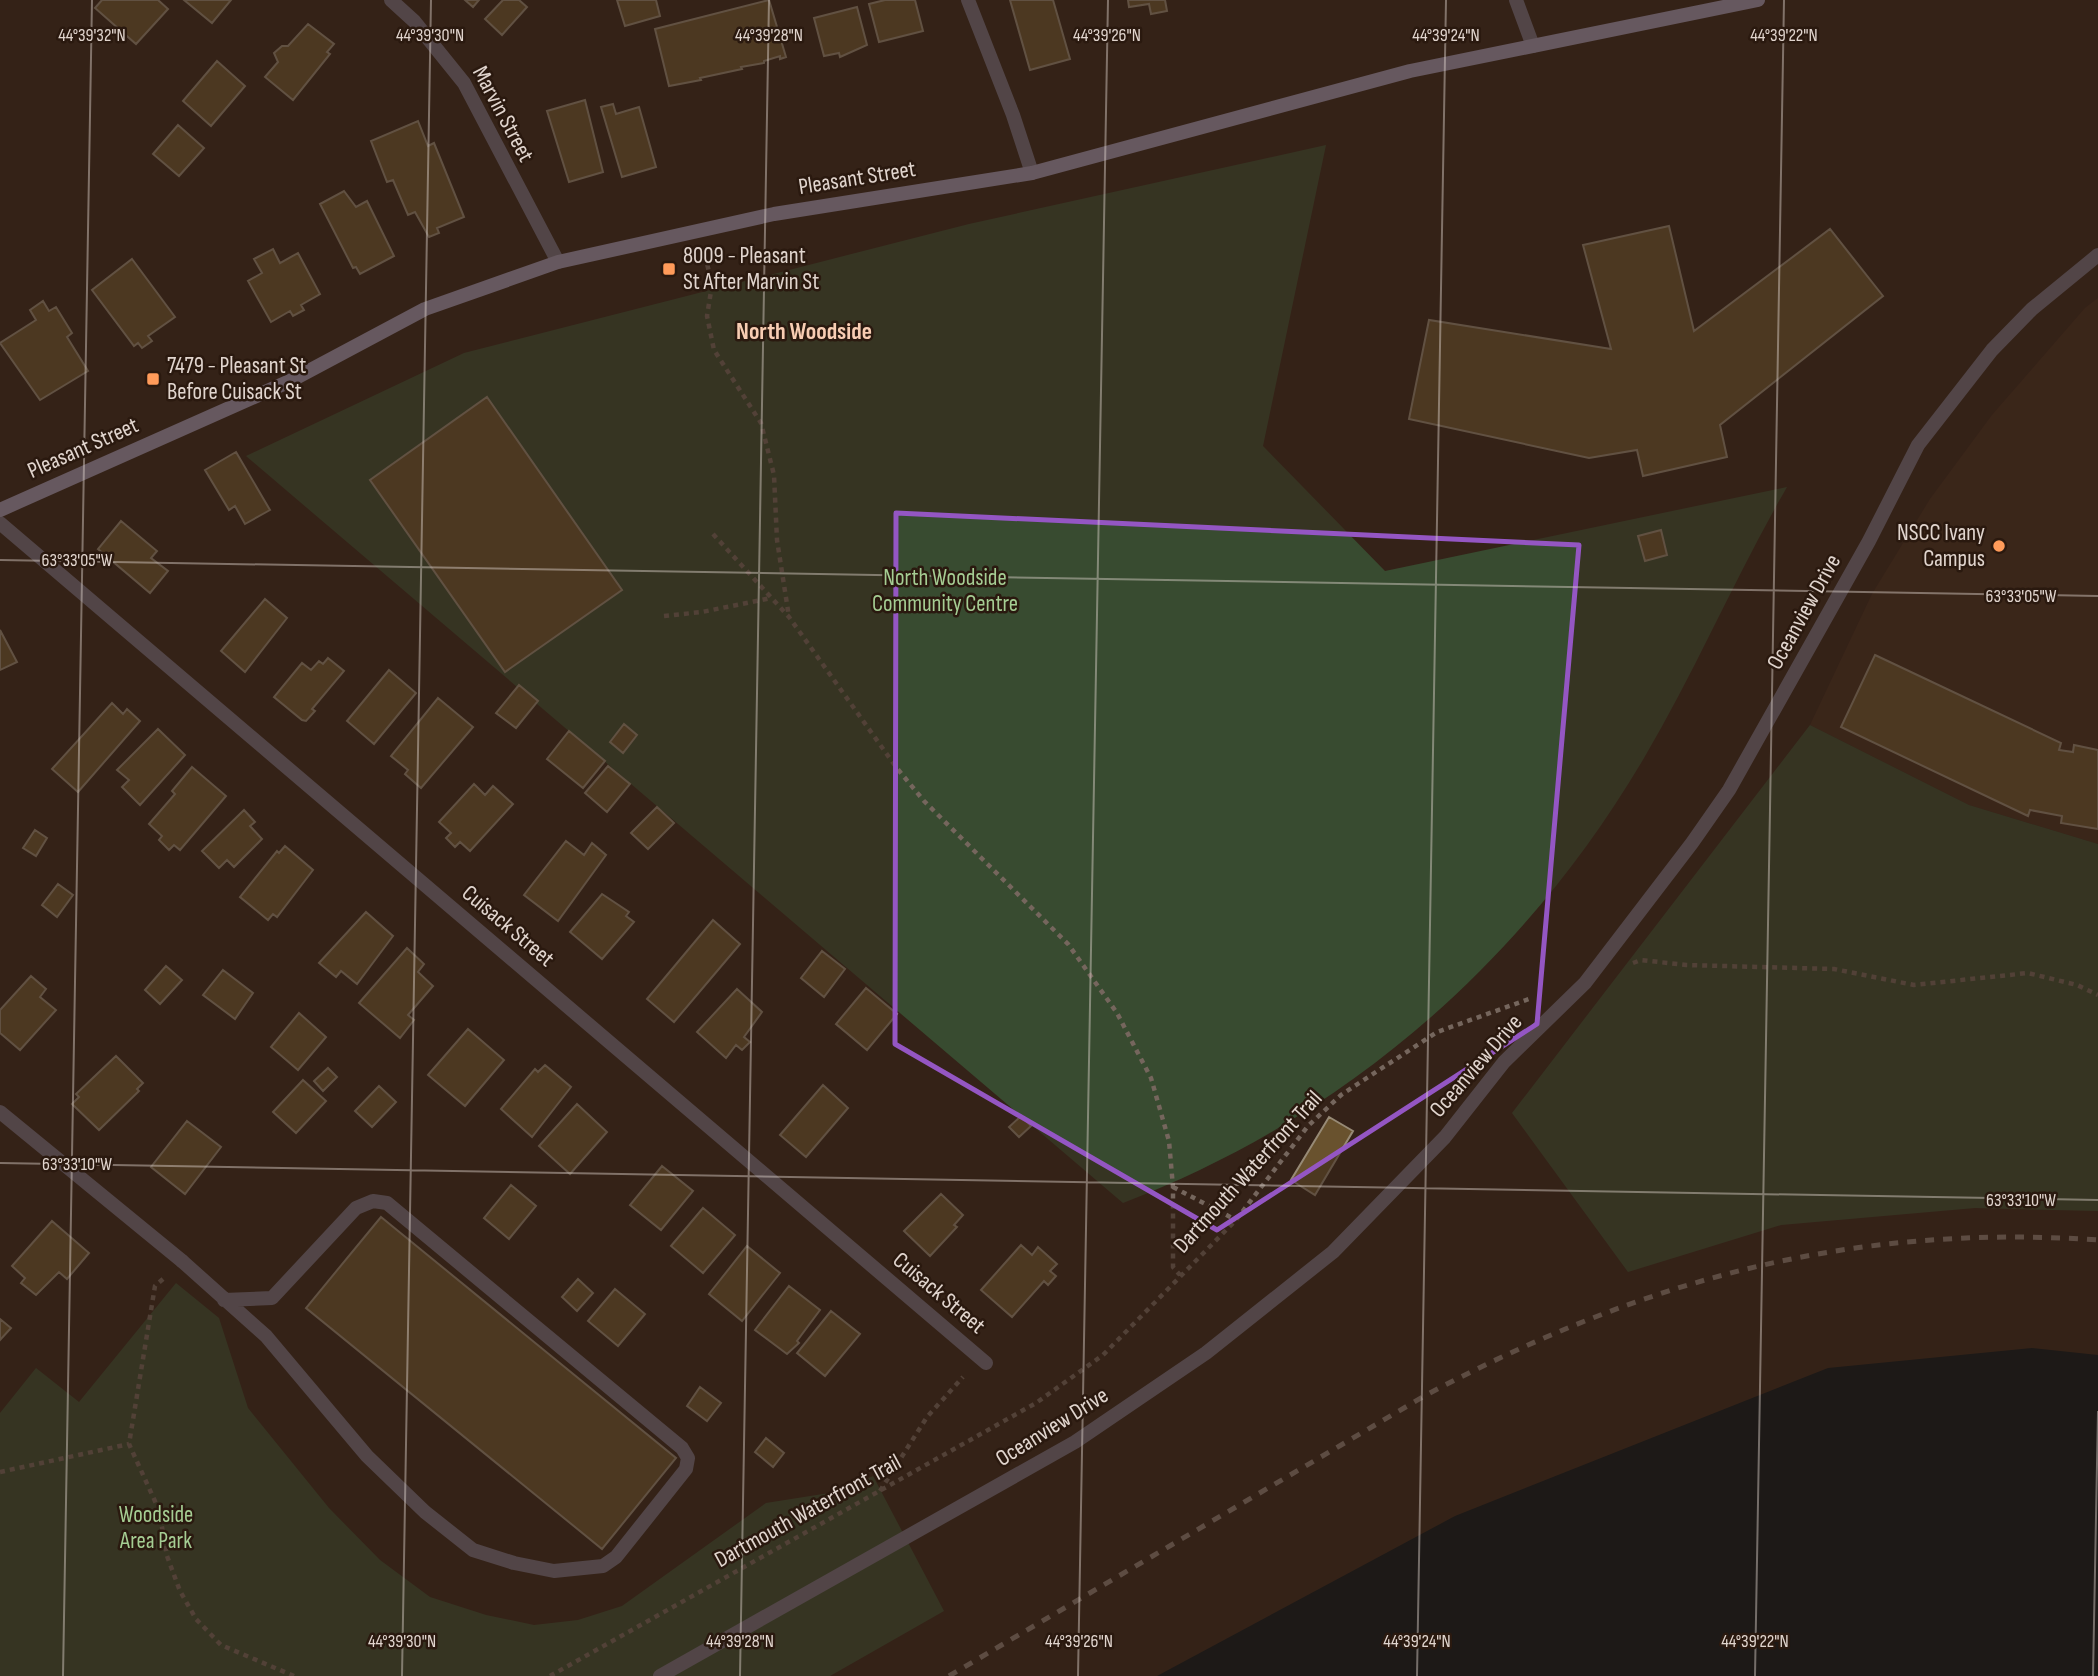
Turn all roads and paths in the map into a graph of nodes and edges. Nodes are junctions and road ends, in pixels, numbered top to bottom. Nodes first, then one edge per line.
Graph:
1 (391, 0) edge
2 (968, 0) edge
3 (1516, 0) edge
4 (1758, 0) edge
5 (1533, 46) junction
6 (1032, 173) junction
7 (700, 230) junction
8 (2098, 255) edge
9 (558, 262) junction
10 (0, 510) edge
11 (0, 523) edge
12 (713, 534) dead end
13 (771, 598) junction
14 (664, 616) dead end
15 (789, 617) junction
16 (1630, 965) dead end
17 (2098, 995) edge
18 (1533, 998) dead end
19 (0, 1112) edge
20 (1173, 1187) junction
21 (1236, 1220) junction
22 (182, 1261) junction
23 (1180, 1275) junction
24 (224, 1300) junction
25 (986, 1363) joint
26 (129, 1444) junction
27 (0, 1472) edge
28 (879, 1492) junction
29 (294, 1676) edge
30 (550, 1676) edge
31 (660, 1676) edge

1 - 9 street, Marvin Street
2 - 6 street
3 - 5 street
4 - 5 main road, Pleasant Street
5 - 6 main road, Pleasant Street
6 - 7 main road, Pleasant Street
7 - 9 main road, Pleasant Street
7 - 15 path
8 - 31 street, Oceanview Drive
9 - 10 main road, Pleasant Street
11 - 25 street, Cuisack Street
12 - 13 path
13 - 14 path
13 - 15 path
15 - 20 path
16 - 17 path
18 - 21 path, Dartmouth Waterfront Trail
19 - 22 street
20 - 21 path
20 - 23 path
21 - 23 path, Dartmouth Waterfront Trail
22 - 24 street
22 - 26 path
23 - 28 path, Dartmouth Waterfront Trail
24 - 24 street
25 - 28 path
26 - 27 path
26 - 29 path
28 - 30 path, Dartmouth Waterfront Trail

